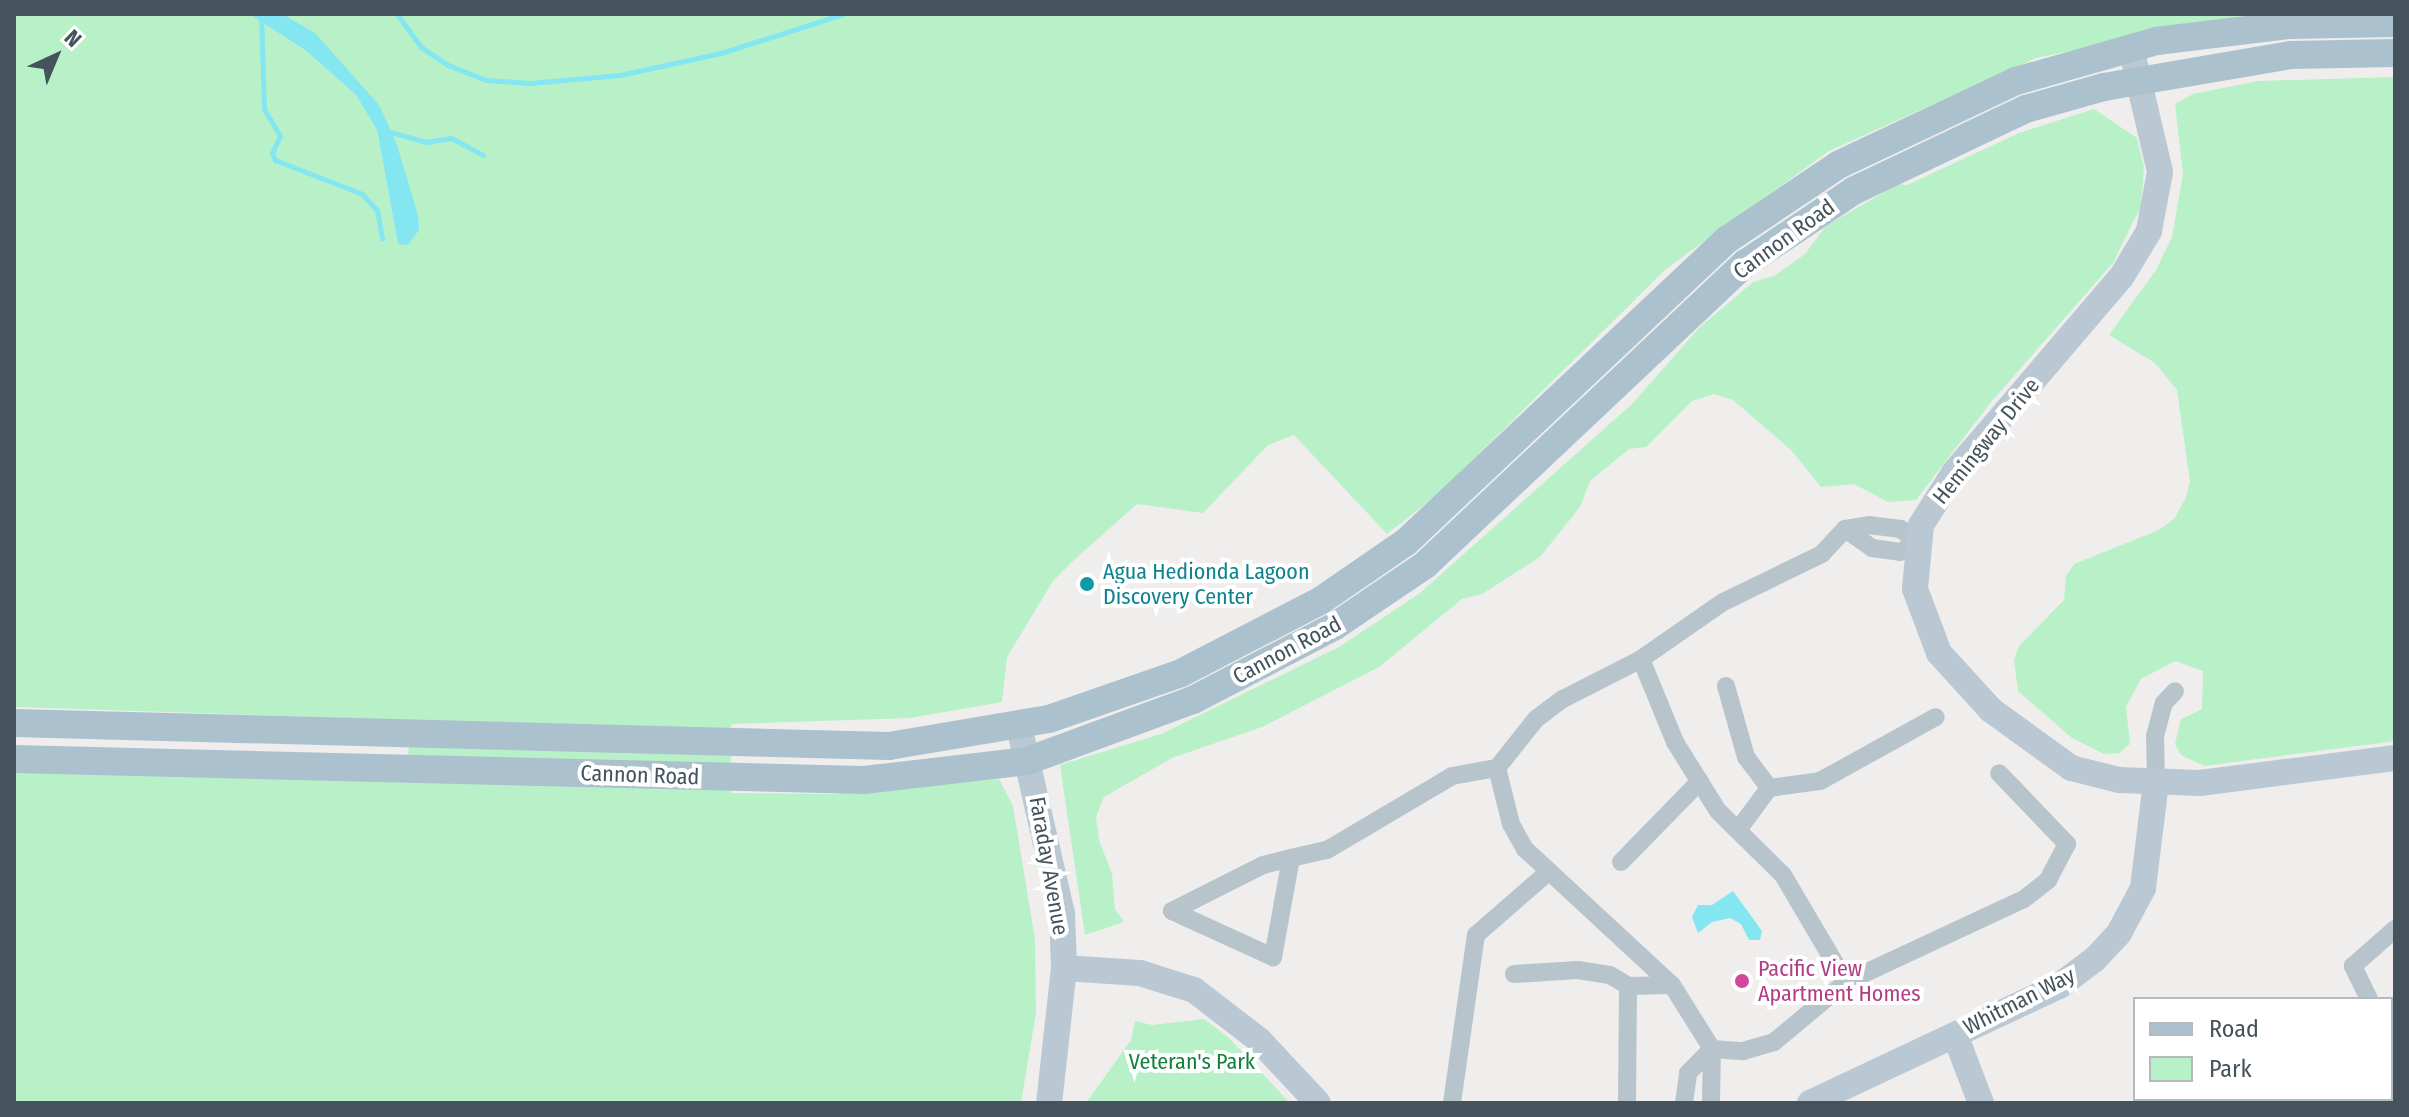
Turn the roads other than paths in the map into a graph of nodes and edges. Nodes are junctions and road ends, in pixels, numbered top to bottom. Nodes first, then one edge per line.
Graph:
1 (2395, 23) edge
2 (2131, 48) junction
3 (2395, 53) edge
4 (2140, 79) junction
5 (1918, 543) junction
6 (1641, 659) junction
7 (1726, 686) dead end
8 (2175, 691) dead end
9 (1936, 717) dead end
10 (14, 723) edge
11 (1019, 726) junction
12 (2395, 758) edge
13 (14, 759) edge
14 (1029, 766) junction
15 (1497, 768) junction
16 (1999, 773) dead end
17 (1700, 781) junction
18 (2156, 782) junction
19 (1769, 788) junction
20 (1738, 830) junction
21 (1291, 858) junction
22 (1621, 862) dead end
23 (1547, 873) junction
24 (2395, 929) edge
25 (1064, 968) junction
26 (1514, 974) dead end
27 (1846, 982) junction
28 (1672, 985) junction
29 (1628, 986) junction
30 (2368, 997) edge
31 (1955, 1035) junction
32 (1712, 1049) junction
33 (1049, 1103) edge
34 (1318, 1103) edge
35 (1452, 1103) edge
36 (1627, 1103) edge
37 (1684, 1103) edge
38 (1711, 1103) edge
39 (1810, 1103) edge
40 (1981, 1103) edge

1 - 2 main road, Cannon Road
2 - 4 street, Hemingway Drive
2 - 11 main road, Cannon Road
3 - 4 main road, Cannon Road
4 - 5 street, Hemingway Drive
4 - 14 main road, Cannon Road
5 - 6 street
5 - 18 street, Hemingway Drive
6 - 15 street
6 - 17 street
7 - 19 street
8 - 18 street, Whitman Way
9 - 19 street
10 - 11 main road, Cannon Road
11 - 14 street, Faraday Avenue
12 - 18 street, Hemingway Drive
13 - 14 main road, Cannon Road
14 - 25 street, Faraday Avenue
15 - 21 street
15 - 23 street
16 - 27 street
17 - 20 street
17 - 22 street
18 - 31 street, Whitman Way
19 - 20 street
20 - 27 street
21 - 21 street
23 - 28 street
23 - 35 street
24 - 30 street
25 - 33 street, Faraday Avenue
25 - 34 street
26 - 29 street
27 - 32 street
28 - 29 street
28 - 32 street
29 - 36 street
31 - 39 street, Whitman Way
31 - 40 street
32 - 37 street
32 - 38 street

